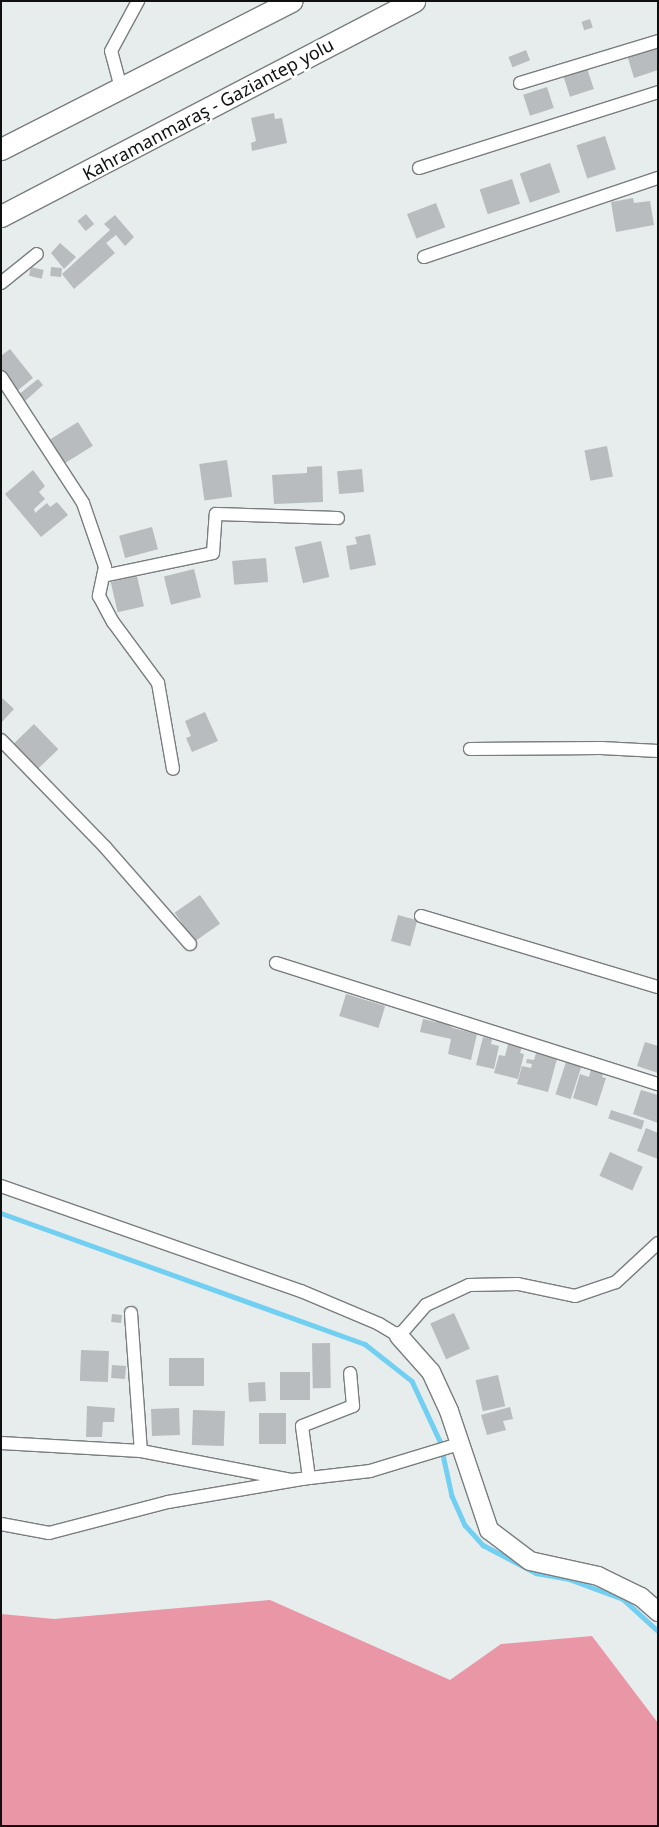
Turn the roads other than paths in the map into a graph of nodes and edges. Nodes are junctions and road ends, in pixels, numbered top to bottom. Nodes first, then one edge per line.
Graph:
1 (138, 1) edge
2 (291, 1) edge
3 (414, 1) edge
4 (658, 41) edge
5 (520, 82) dead end
6 (121, 88) junction
7 (658, 92) edge
8 (1, 150) edge
9 (419, 168) dead end
10 (658, 178) edge
11 (1, 216) edge
12 (37, 254) dead end
13 (424, 257) dead end
14 (1, 283) edge
15 (1, 377) edge
16 (338, 518) dead end
17 (103, 576) junction
18 (1, 740) edge
19 (470, 749) dead end
20 (658, 751) edge
21 (173, 769) dead end
22 (421, 916) dead end
23 (190, 944) dead end
24 (276, 964) dead end
25 (658, 987) edge
26 (658, 1084) edge
27 (1, 1186) edge
28 (658, 1243) edge
29 (132, 1313) dead end
30 (399, 1336) junction
31 (350, 1373) dead end
32 (1, 1443) edge
33 (459, 1444) junction
34 (142, 1451) junction
35 (309, 1478) junction
36 (1, 1524) edge
37 (658, 1612) edge

1 - 6 street
2 - 6 highway
3 - 11 highway, Kahramanmaraş - Gaziantep yolu
4 - 5 street
6 - 8 highway
7 - 9 street
10 - 13 street
12 - 14 street
15 - 17 street
16 - 17 street
17 - 21 street
18 - 23 street
19 - 20 street
22 - 25 street
24 - 26 street
27 - 30 street
28 - 30 street
29 - 34 street
30 - 33 street
31 - 35 street
32 - 34 street
33 - 35 street
33 - 37 street
34 - 35 street
35 - 36 street

